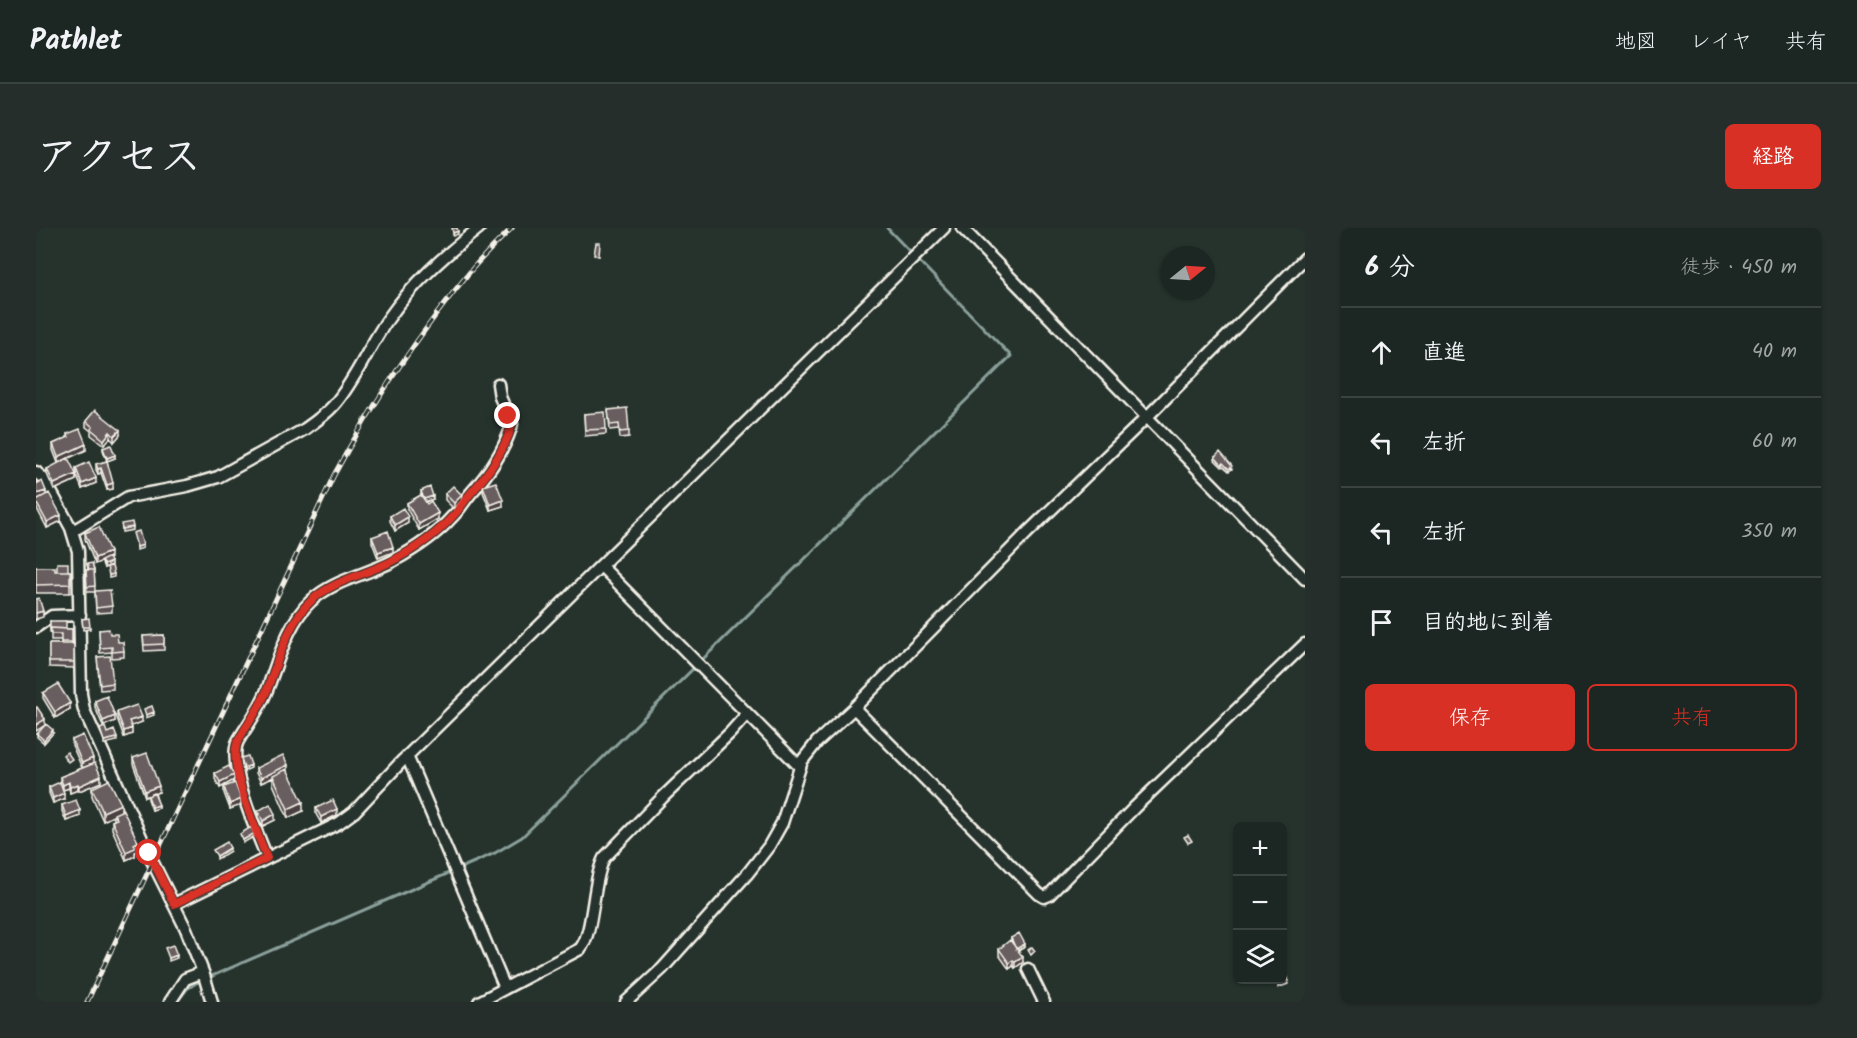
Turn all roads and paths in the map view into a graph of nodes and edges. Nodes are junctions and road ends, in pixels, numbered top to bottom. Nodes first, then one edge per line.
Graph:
1 (479, 228) edge
2 (944, 228) edge
3 (962, 228) edge
4 (1305, 258) edge
5 (498, 384) dead end
6 (1147, 417) junction
7 (36, 472) edge
8 (72, 530) junction
9 (601, 566) junction
10 (1305, 579) edge
11 (80, 615) junction
12 (36, 627) edge
13 (1305, 644) edge
14 (854, 708) junction
15 (747, 714) junction
16 (407, 756) junction
17 (800, 767) junction
18 (267, 858) junction
19 (174, 904) junction
20 (1028, 969) dead end
21 (203, 972) junction
22 (505, 988) junction
23 (170, 1002) edge
24 (212, 1002) edge
25 (479, 1002) edge
26 (626, 1002) edge
27 (1044, 1002) edge

1 - 8 street
2 - 9 street
3 - 6 street
4 - 6 street
5 - 18 street
6 - 10 street
6 - 14 street
7 - 8 street
8 - 11 street
9 - 15 street
9 - 16 street
11 - 12 street
11 - 19 street
13 - 14 street
14 - 17 street
15 - 17 street
15 - 22 street
16 - 18 street
16 - 22 street
17 - 26 street
18 - 19 street
19 - 21 street
20 - 27 street
21 - 23 street
21 - 24 street
22 - 25 street

